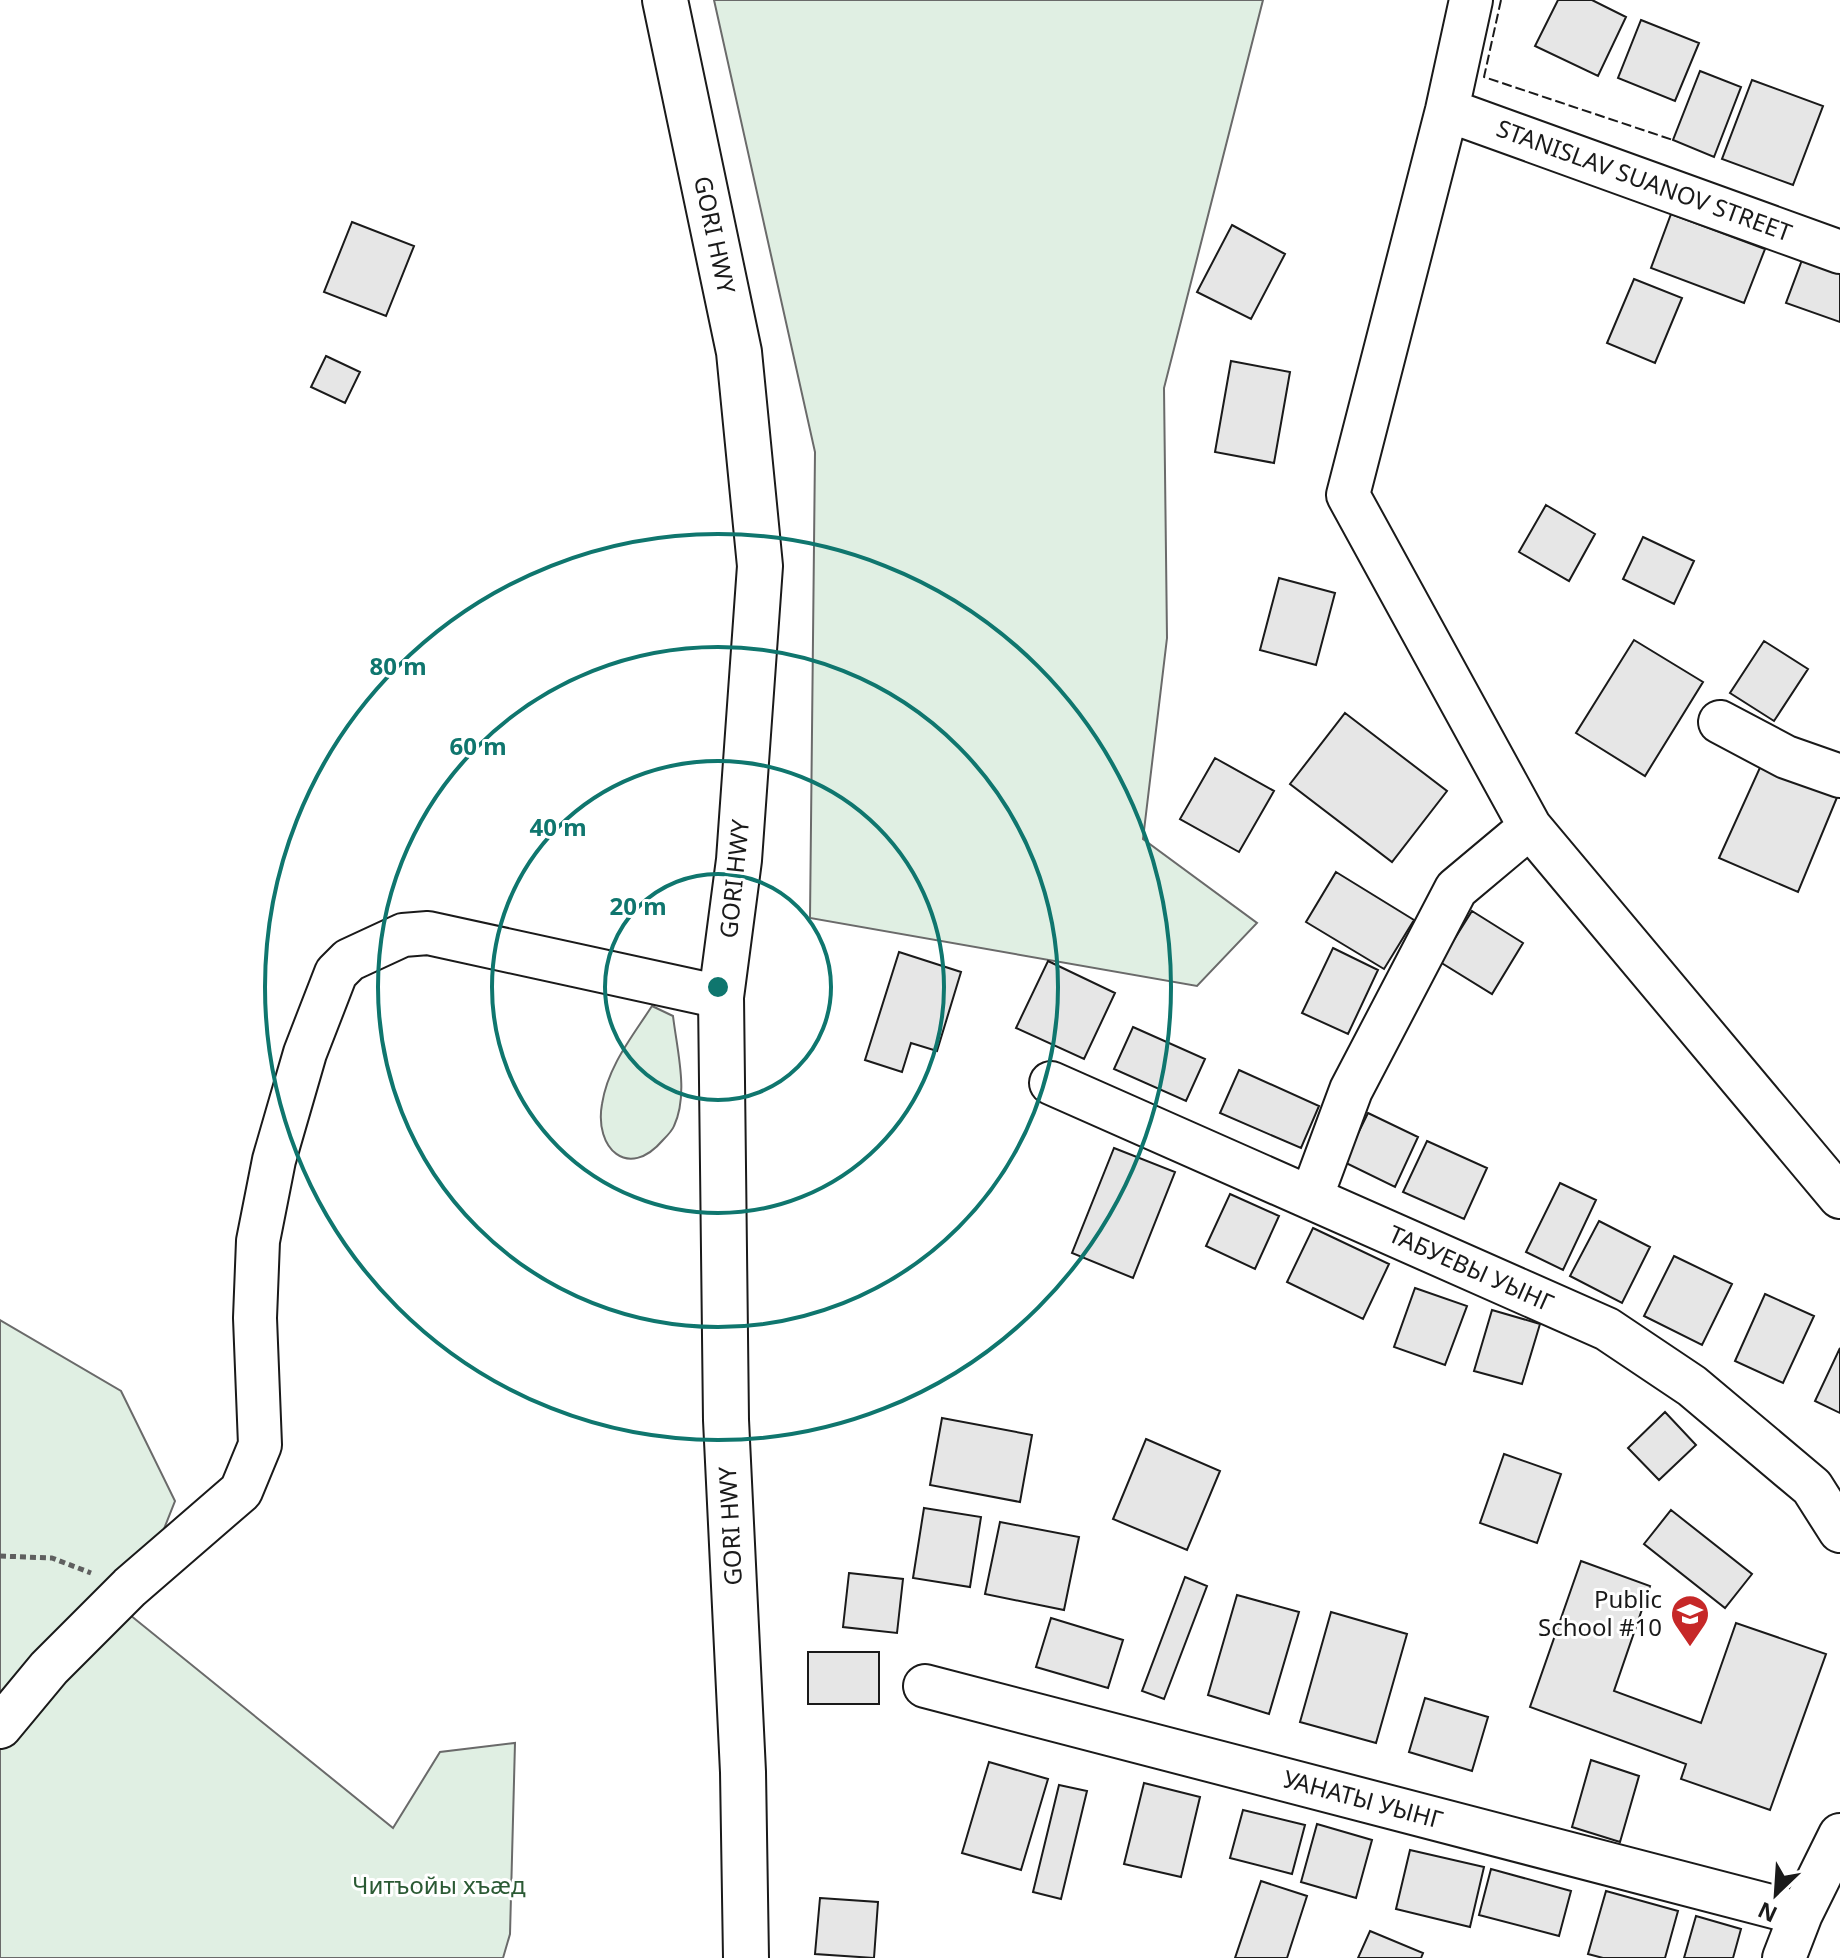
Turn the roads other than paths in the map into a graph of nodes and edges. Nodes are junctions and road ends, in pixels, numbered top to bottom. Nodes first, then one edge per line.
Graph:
1 (665, 0) edge
2 (1471, 0) edge
3 (1447, 110) junction
4 (1840, 252) edge
5 (1720, 722) dead end
6 (1840, 776) edge
7 (1530, 827) junction
8 (721, 997) junction
9 (1051, 1083) dead end
10 (1840, 1197) edge
11 (1311, 1198) junction
12 (1840, 1531) edge
13 (925, 1686) dead end
14 (0, 1727) edge
15 (1840, 1835) edge
16 (1801, 1914) junction
17 (746, 1958) edge
18 (1784, 1958) edge

1 - 8 main road, GORI HWY
2 - 3 street
3 - 4 street, STANISLAV SUANOV STREET
3 - 7 street
5 - 6 street
7 - 10 street
7 - 11 street
8 - 14 street
8 - 17 main road, GORI HWY
9 - 11 street, ТАБУЕВЫ УЫНГ
11 - 12 street, ТАБУЕВЫ УЫНГ
13 - 16 street, УАНАТЫ УЫНГ
15 - 16 street
16 - 18 street

